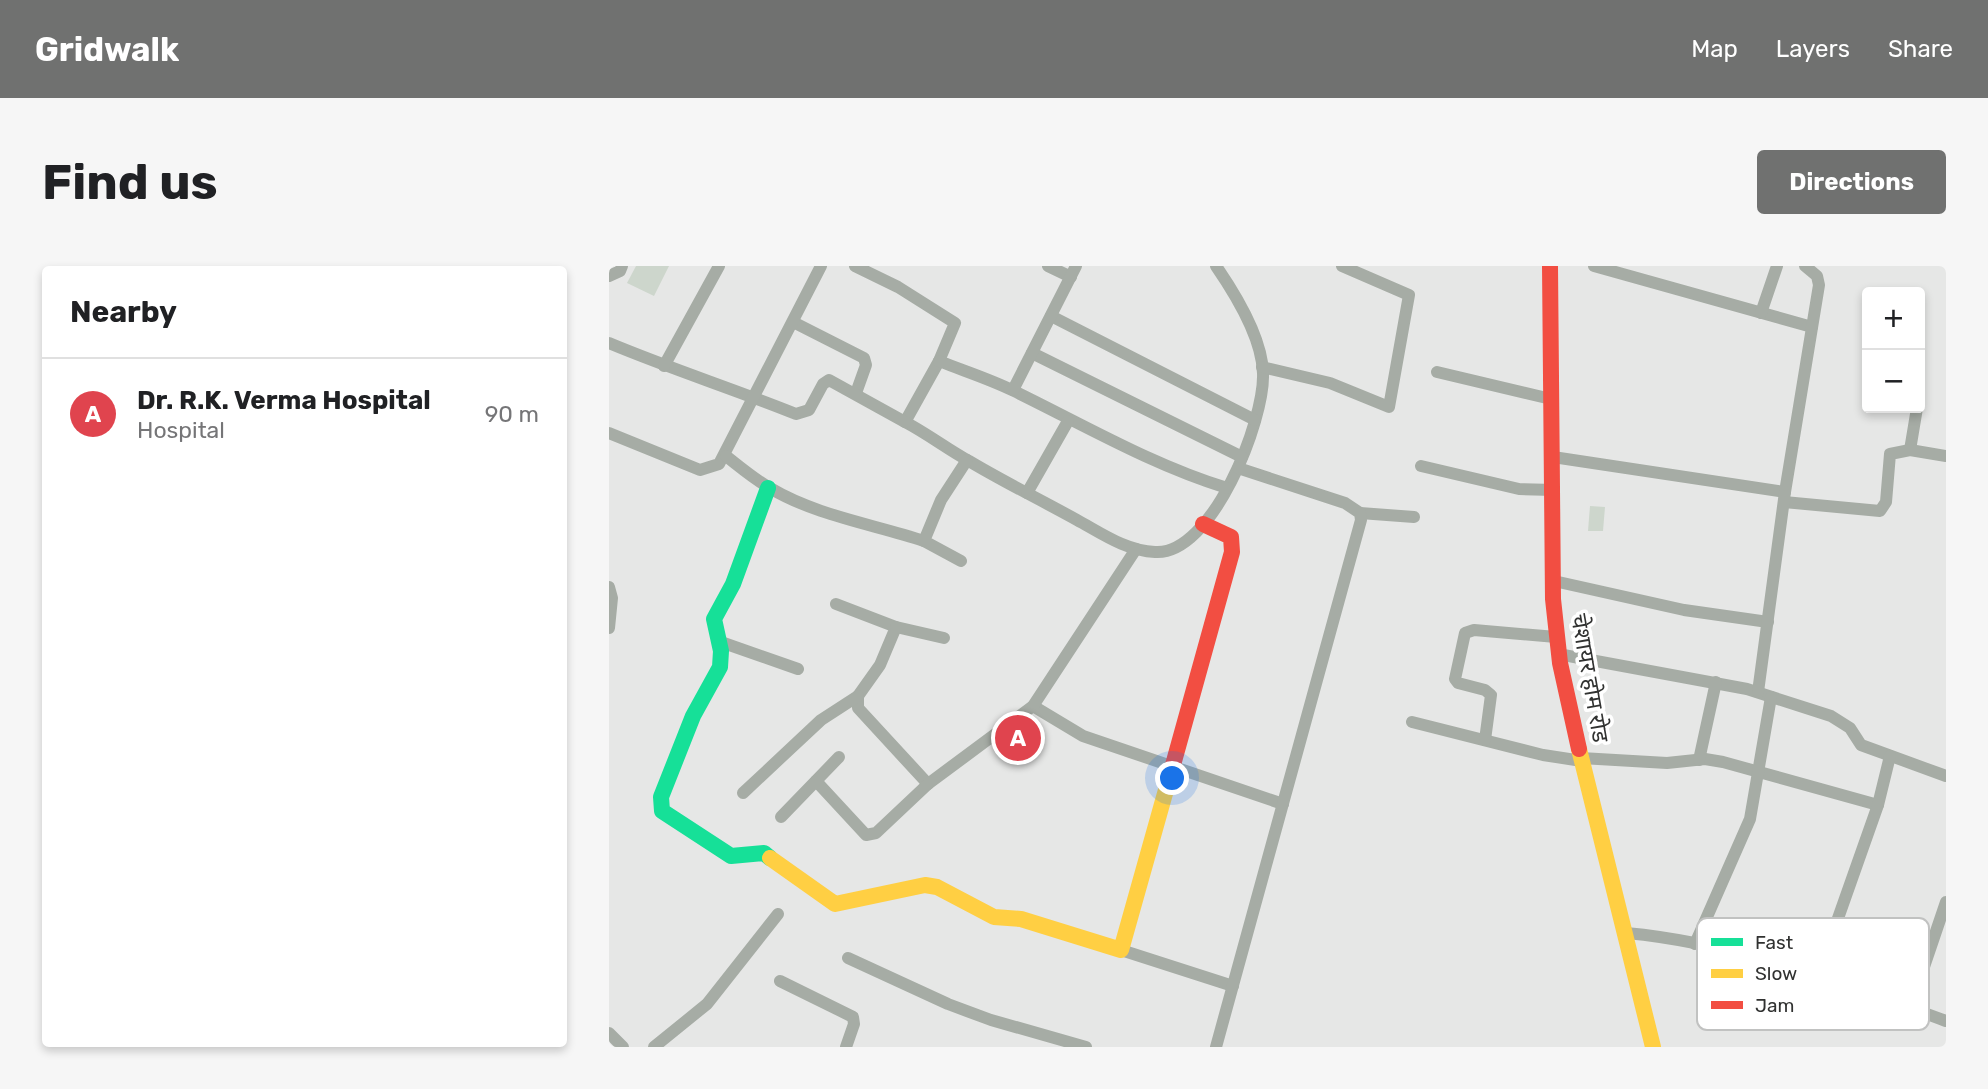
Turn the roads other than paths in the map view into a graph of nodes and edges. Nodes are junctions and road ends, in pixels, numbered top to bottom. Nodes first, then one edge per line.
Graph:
1 (622, 266) edge
2 (719, 266) edge
3 (821, 266) edge
4 (855, 266) edge
5 (1048, 266) edge
6 (1216, 266) edge
7 (1342, 266) edge
8 (1550, 266) edge
9 (1594, 266) edge
10 (1777, 266) edge
11 (1805, 266) edge
12 (1073, 272) edge
13 (609, 276) edge
14 (1762, 313) junction
15 (1052, 316) junction
16 (793, 322) junction
17 (1812, 327) junction
18 (609, 343) edge
19 (1032, 354) junction
20 (939, 361) junction
21 (664, 366) junction
22 (1262, 368) junction
23 (1437, 372) dead end
24 (1013, 390) junction
25 (856, 393) junction
26 (757, 397) junction
27 (1551, 399) junction
28 (1916, 413) edge
29 (1255, 420) junction
30 (1068, 421) junction
31 (905, 422) junction
32 (609, 433) edge
33 (1910, 450) junction
34 (726, 456) junction
35 (1946, 456) edge
36 (1553, 457) junction
37 (967, 460) junction
38 (1240, 462) junction
39 (1421, 466) dead end
40 (768, 488) junction
41 (1227, 488) junction
42 (1554, 490) junction
43 (1027, 493) junction
44 (1785, 497) junction
45 (1360, 513) junction
46 (1414, 517) dead end
47 (1203, 523) junction
48 (924, 541) junction
49 (1136, 549) junction
50 (961, 561) dead end
51 (1554, 581) junction
52 (609, 587) edge
53 (836, 604) dead end
54 (1768, 622) junction
55 (896, 627) junction
56 (609, 628) edge
57 (1556, 637) junction
58 (944, 638) dead end
59 (718, 641) junction
60 (1558, 654) junction
61 (798, 669) dead end
62 (1716, 682) junction
63 (1765, 694) junction
64 (858, 696) junction
65 (1033, 706) junction
66 (1412, 722) dead end
67 (1485, 740) junction
68 (1890, 755) junction
69 (839, 757) dead end
70 (1582, 759) junction
71 (1699, 760) junction
72 (1173, 768) junction
73 (1759, 772) junction
74 (1946, 776) edge
75 (816, 781) junction
76 (927, 784) junction
77 (743, 793) dead end
78 (1283, 804) junction
79 (1878, 805) junction
80 (781, 817) dead end
81 (1946, 902) edge
82 (778, 914) dead end
83 (1706, 918) edge
84 (1838, 918) edge
85 (1626, 933) junction
86 (1697, 939) edge
87 (1695, 944) joint
88 (1121, 950) junction
89 (1929, 952) edge
90 (848, 958) dead end
91 (780, 981) dead end
92 (1233, 986) junction
93 (1929, 1015) edge
94 (1946, 1021) edge
95 (609, 1033) edge
96 (623, 1047) edge
97 (654, 1047) edge
98 (846, 1047) edge
99 (1086, 1047) edge
100 (1216, 1047) edge
101 (1653, 1047) edge

1 - 13 street
2 - 21 street
3 - 16 street
4 - 20 street
5 - 12 street
6 - 22 street
7 - 22 street
8 - 27 street, चेशायर होम रोड
9 - 14 street
10 - 14 street
11 - 17 street
12 - 15 street
14 - 17 street
15 - 19 street
15 - 29 street
16 - 25 street
16 - 26 street
17 - 44 street
18 - 21 street
19 - 24 street
19 - 38 street
20 - 24 street
20 - 31 street
21 - 26 street
22 - 29 street
23 - 27 street
24 - 30 street
25 - 26 street
25 - 31 street
26 - 34 street
27 - 36 street, चेशायर होम रोड
28 - 33 street
29 - 38 street
30 - 41 street
30 - 43 street
31 - 37 street
32 - 34 street
33 - 35 street
33 - 44 street
34 - 40 street
36 - 42 street, चेशायर होम रोड
36 - 44 street
37 - 43 street
37 - 48 street
38 - 41 street
38 - 45 street
39 - 42 street
40 - 48 street
40 - 59 street
41 - 47 street
42 - 51 street, चेशायर होम रोड
43 - 49 street
44 - 54 street
45 - 46 street
45 - 78 street
47 - 49 street
47 - 72 street
48 - 50 street
49 - 65 street
51 - 54 street
51 - 57 street, चेशायर होम रोड
52 - 56 street
53 - 55 street
54 - 63 street
55 - 58 street
55 - 64 street
57 - 60 street, चेशायर होम रोड
57 - 67 street
59 - 61 street
59 - 88 street
60 - 62 street
60 - 70 street, चेशायर होम रोड
62 - 63 street
62 - 71 street
63 - 68 street
63 - 73 street
64 - 76 street
64 - 77 street
65 - 72 street
65 - 76 street
66 - 67 street
67 - 70 street
68 - 74 street
68 - 79 street
69 - 75 street
70 - 71 street
70 - 85 street, चेशायर होम रोड
71 - 73 street
72 - 78 street
72 - 88 street
73 - 79 street
73 - 83 street
75 - 76 street
75 - 80 street
78 - 92 street
79 - 84 street
81 - 89 street
82 - 97 street
85 - 87 street
85 - 101 street, चेशायर होम रोड
86 - 87 street
88 - 92 street
90 - 99 street
91 - 98 street
92 - 100 street
93 - 94 street
95 - 96 street

